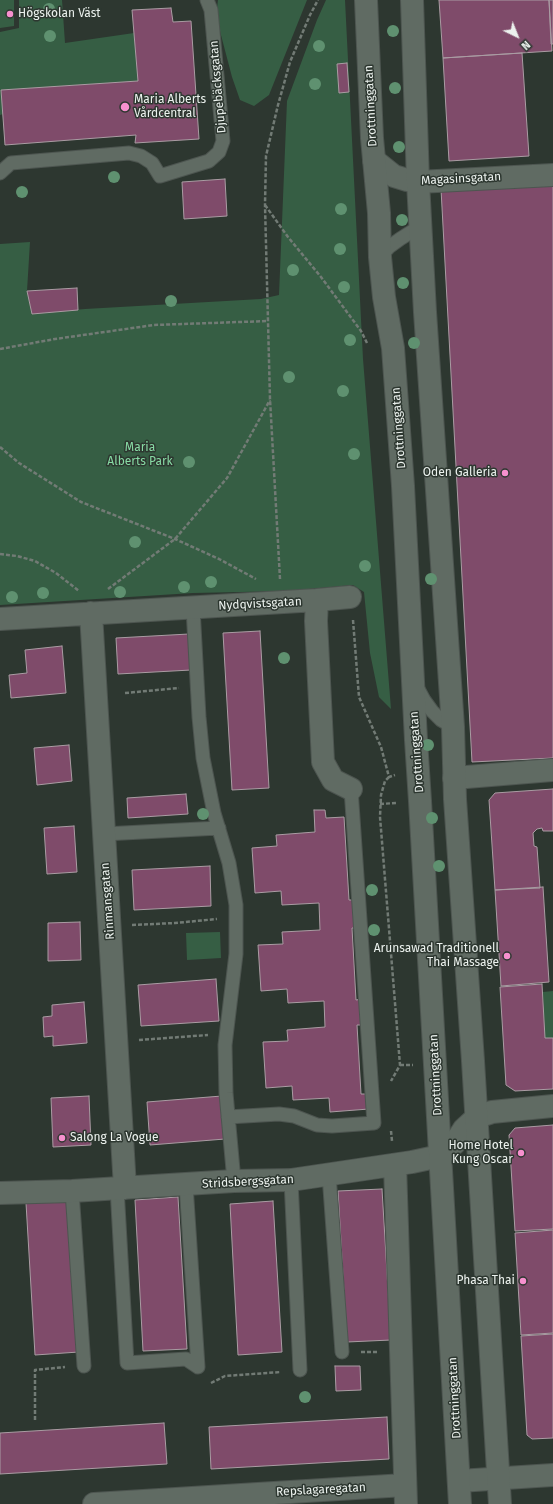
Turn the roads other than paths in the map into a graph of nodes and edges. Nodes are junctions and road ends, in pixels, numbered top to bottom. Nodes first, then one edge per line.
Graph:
1 (206, 0) edge
2 (366, 0) edge
3 (412, 0) edge
4 (374, 160) junction
5 (0, 173) edge
6 (553, 174) edge
7 (418, 182) junction
8 (421, 227) junction
9 (380, 257) junction
10 (350, 598) road end
11 (317, 600) junction
12 (88, 604) junction
13 (193, 608) junction
14 (0, 619) edge
15 (412, 679) junction
16 (453, 727) junction
17 (553, 770) edge
18 (454, 778) junction
19 (351, 789) joint
20 (218, 828) junction
21 (104, 834) junction
22 (553, 1106) edge
23 (228, 1117) junction
24 (476, 1117) junction
25 (440, 1156) junction
26 (395, 1164) junction
27 (328, 1175) junction
28 (291, 1180) junction
29 (234, 1181) junction
30 (186, 1185) junction
31 (121, 1188) junction
32 (72, 1191) junction
33 (0, 1194) edge
34 (342, 1352) road end
35 (84, 1366) road end
36 (300, 1370) road end
37 (553, 1475) edge
38 (499, 1479) junction
39 (459, 1481) junction
40 (405, 1495) edge
41 (301, 1498) edge
42 (201, 1501) edge
43 (94, 1504) edge
44 (460, 1504) edge
45 (500, 1504) edge

1 - 5 lane, Djupebäcksgatan
2 - 4 street, Drottninggatan
3 - 7 street
4 - 7 street, Magasinsgatan
4 - 9 street, Drottninggatan
6 - 7 street, Magasinsgatan
7 - 8 street
8 - 9 lane
8 - 16 street
9 - 15 street, Drottninggatan
10 - 11 street
11 - 13 street, Nydqvistsgatan
11 - 19 street, Nydqvistsgatan
12 - 13 street, Nydqvistsgatan
12 - 14 street, Nydqvistsgatan
12 - 21 street, Rinmansgatan
13 - 20 lane
15 - 16 lane
15 - 25 street, Drottninggatan
16 - 18 street
17 - 18 street
18 - 24 street
19 - 23 lane
20 - 21 lane
20 - 23 lane
21 - 31 street, Rinmansgatan
22 - 24 street
23 - 29 lane
24 - 25 street
24 - 38 street
25 - 26 street, Stridsbergsgatan
25 - 39 street, Drottninggatan
26 - 27 street, Stridsbergsgatan
26 - 40 street
27 - 28 street, Stridsbergsgatan
27 - 34 lane
28 - 29 street, Stridsbergsgatan
28 - 36 lane
29 - 30 street, Stridsbergsgatan
30 - 31 street, Stridsbergsgatan
30 - 31 lane
31 - 32 street, Stridsbergsgatan
32 - 33 street, Stridsbergsgatan
32 - 35 lane
37 - 38 street
38 - 39 street
38 - 45 street
39 - 44 street, Drottninggatan
40 - 41 street, Repslagaregatan
41 - 42 street, Repslagaregatan
42 - 43 street, Repslagaregatan

